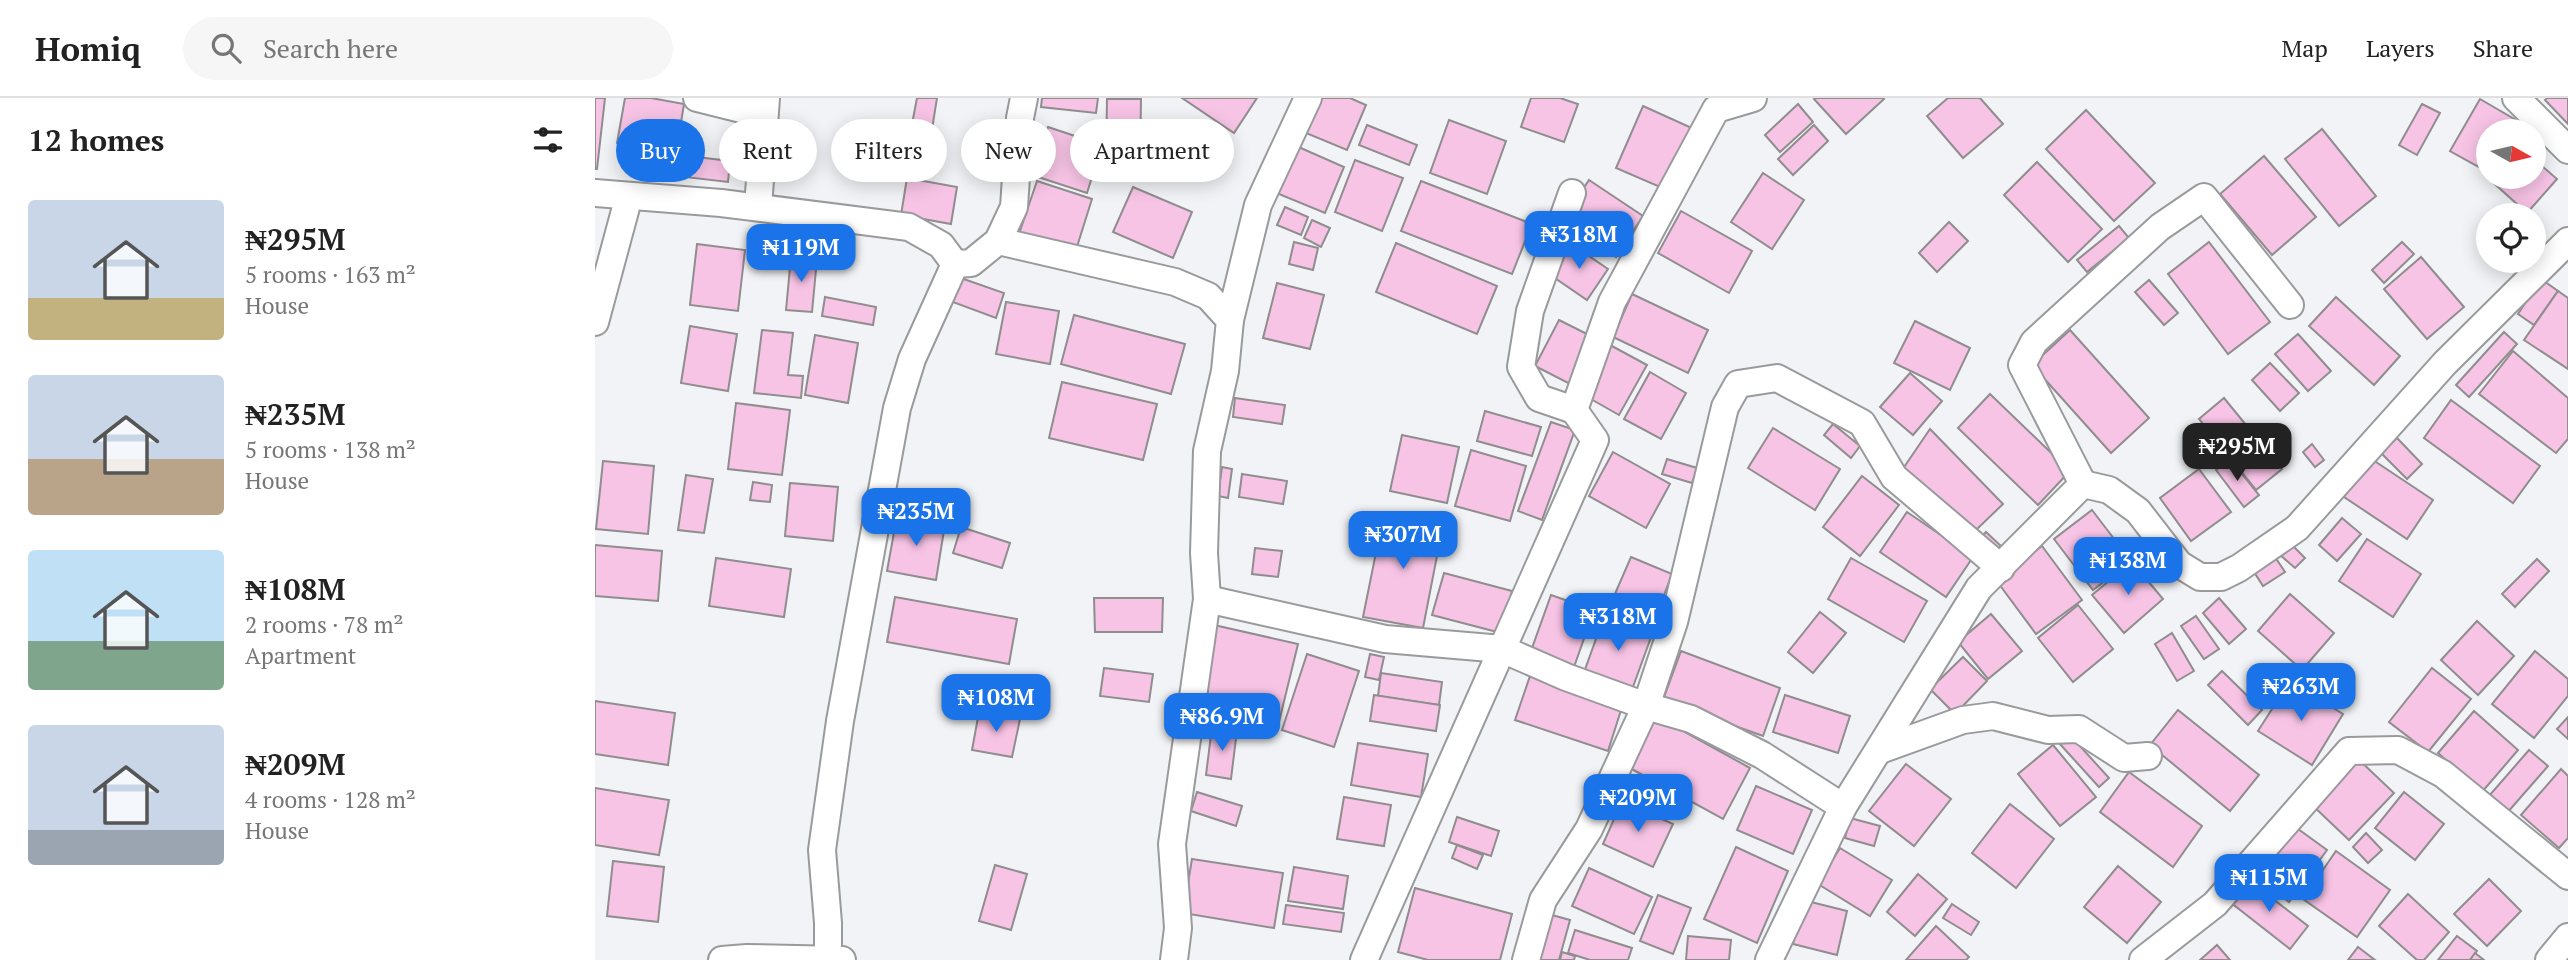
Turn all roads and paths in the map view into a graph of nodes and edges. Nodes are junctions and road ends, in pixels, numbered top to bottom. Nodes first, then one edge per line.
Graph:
1 (697, 98) edge
2 (1024, 98) edge
3 (1308, 98) edge
4 (1753, 98) edge
5 (2516, 98) edge
6 (765, 104) edge
7 (2568, 150) edge
8 (595, 193) edge
9 (1572, 193) dead end
10 (629, 196) junction
11 (758, 207) junction
12 (2568, 240) edge
13 (998, 241) junction
14 (955, 264) junction
15 (2290, 305) dead end
16 (1230, 320) junction
17 (595, 321) edge
18 (1574, 410) junction
19 (2083, 484) junction
20 (2001, 568) junction
21 (1207, 598) junction
22 (1502, 649) junction
23 (1647, 706) junction
24 (1880, 750) junction
25 (2148, 756) dead end
26 (1843, 807) junction
27 (2568, 876) edge
28 (2568, 936) edge
29 (739, 959) edge
30 (835, 959) edge
31 (1174, 960) edge
32 (1364, 960) edge
33 (1525, 960) edge
34 (1769, 960) edge
35 (2143, 960) edge
36 (2549, 960) edge

1 - 6 street
2 - 13 street
3 - 16 street
4 - 18 street
5 - 7 street
6 - 11 street
8 - 10 street
9 - 18 street
10 - 11 street
10 - 17 street
11 - 14 street
12 - 19 street
13 - 14 street
13 - 16 street
14 - 30 street
15 - 19 street
16 - 21 street
18 - 22 street
19 - 20 street
20 - 23 street
20 - 24 street
21 - 22 street
21 - 31 street
22 - 23 street
22 - 32 street
23 - 26 street
23 - 33 street
24 - 25 street
24 - 26 street
26 - 34 street
27 - 35 street
28 - 36 street
29 - 30 street

